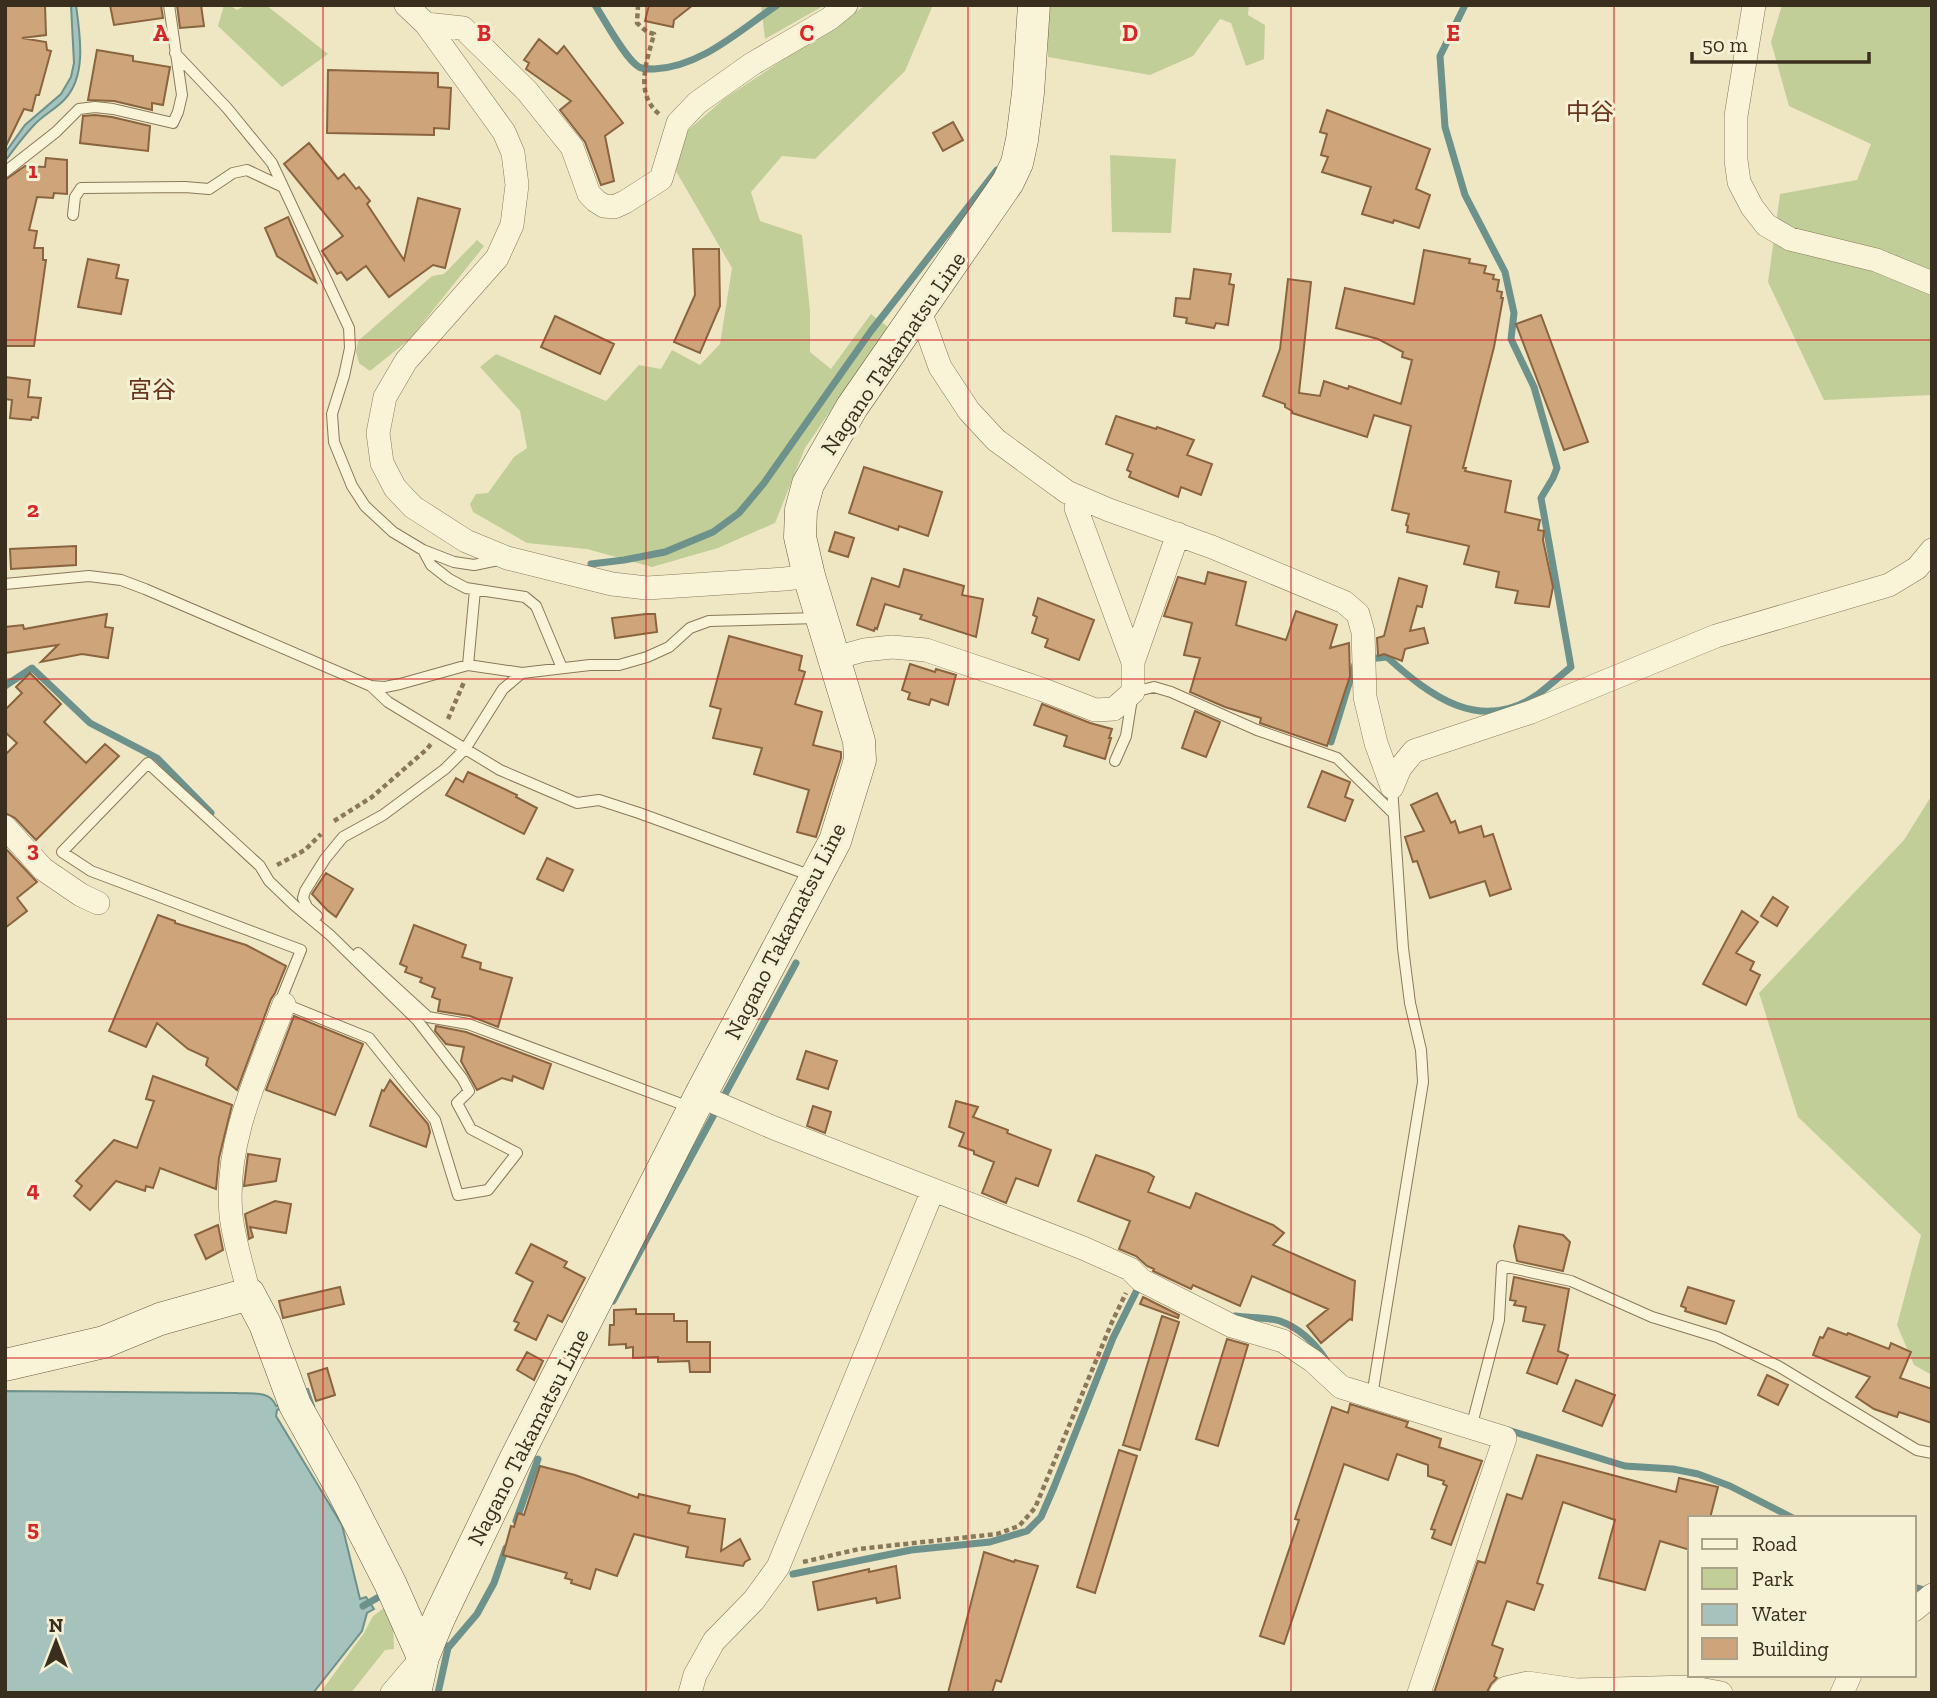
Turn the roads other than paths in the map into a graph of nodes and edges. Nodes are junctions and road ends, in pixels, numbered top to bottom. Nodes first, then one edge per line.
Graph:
1 (169, 5) edge
2 (406, 5) edge
3 (846, 5) edge
4 (1034, 5) edge
5 (1754, 5) edge
6 (426, 24) junction
7 (175, 53) junction
8 (5, 172) edge
9 (283, 187) junction
10 (73, 215) dead end
11 (1932, 283) edge
12 (920, 310) junction
13 (1077, 496) junction
14 (1178, 534) junction
15 (423, 550) junction
16 (1932, 550) edge
17 (507, 558) junction
18 (809, 576) junction
19 (5, 584) edge
20 (475, 590) junction
21 (822, 617) junction
22 (835, 658) junction
23 (1133, 662) junction
24 (468, 665) junction
25 (562, 667) junction
26 (522, 673) junction
27 (371, 686) junction
28 (1133, 692) junction
29 (465, 749) junction
30 (1115, 761) dead end
31 (1392, 787) junction
32 (1393, 813) junction
33 (5, 827) edge
34 (816, 877) junction
35 (98, 903) dead end
36 (357, 957) junction
37 (284, 1004) junction
38 (709, 1104) junction
39 (933, 1190) junction
40 (249, 1294) junction
41 (5, 1365) edge
42 (1373, 1390) junction
43 (1473, 1422) junction
44 (1932, 1453) edge
45 (423, 1657) junction
46 (1849, 1677) edge
47 (392, 1693) edge
48 (415, 1693) edge
49 (690, 1693) edge
50 (1419, 1693) edge
51 (1501, 1693) edge
52 (1721, 1693) edge
53 (1842, 1693) edge

1 - 7 lane
2 - 6 street
3 - 6 street
4 - 12 main road, Nagano Takamatsu Line
5 - 11 street
6 - 17 street
7 - 8 lane
7 - 9 lane
9 - 10 lane
9 - 15 lane
12 - 13 street
12 - 18 main road, Nagano Takamatsu Line
13 - 14 street
13 - 23 street
14 - 23 street
14 - 31 street
15 - 17 lane
15 - 20 lane
16 - 31 street
17 - 18 street
18 - 21 main road, Nagano Takamatsu Line
19 - 27 lane
20 - 24 lane
20 - 25 lane
21 - 22 main road, Nagano Takamatsu Line
21 - 25 lane
22 - 28 street
22 - 34 main road, Nagano Takamatsu Line
23 - 28 street
24 - 26 lane
24 - 27 lane
25 - 26 lane
26 - 29 lane
27 - 29 lane
28 - 30 lane
28 - 32 lane
29 - 34 lane
29 - 36 lane
31 - 32 lane
32 - 42 lane
33 - 35 street
34 - 38 main road, Nagano Takamatsu Line
36 - 37 lane
36 - 37 lane
36 - 38 lane
37 - 40 street
38 - 39 street
38 - 45 main road, Nagano Takamatsu Line
39 - 42 street
39 - 49 street
40 - 41 main road
40 - 45 main road
42 - 43 street
43 - 44 lane
43 - 50 street
45 - 47 street
45 - 48 main road, Nagano Takamatsu Line
46 - 53 street
51 - 52 street

